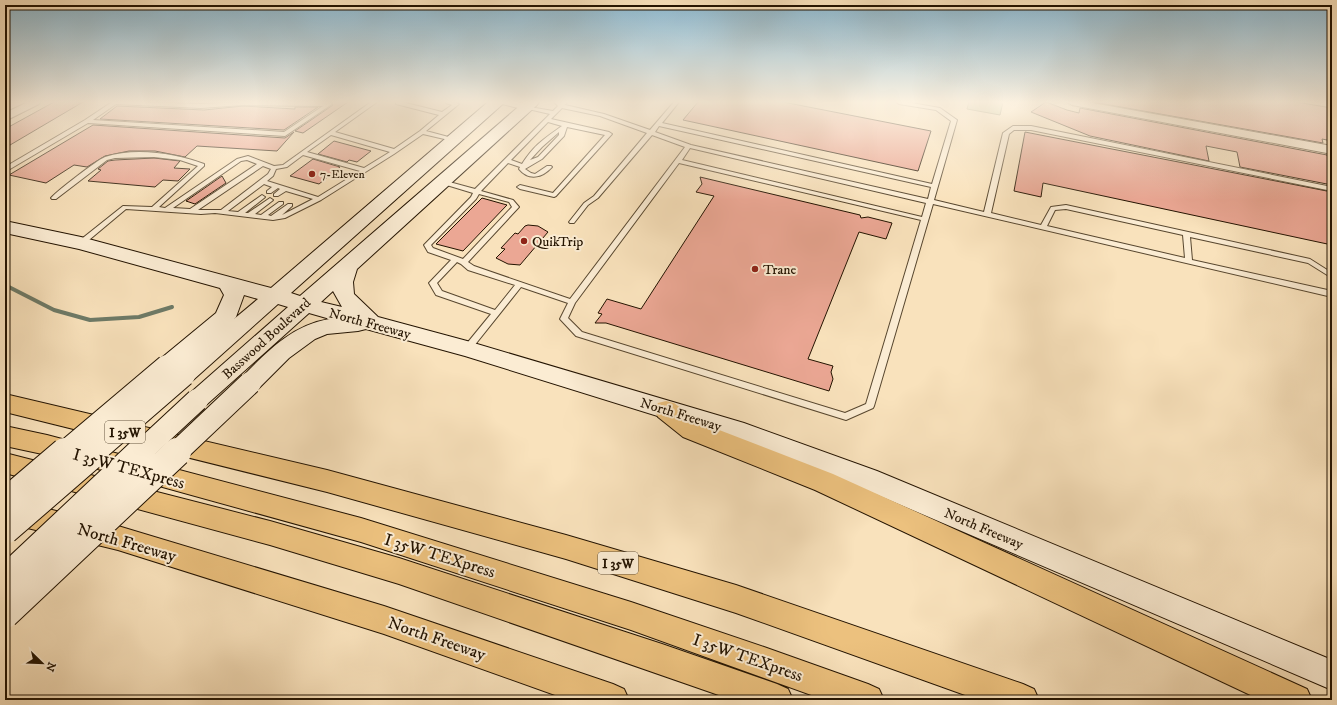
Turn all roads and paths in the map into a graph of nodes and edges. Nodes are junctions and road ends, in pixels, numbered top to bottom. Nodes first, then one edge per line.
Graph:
1 (65, 135) edge
2 (327, 135) edge
3 (337, 135) edge
4 (418, 135) edge
5 (435, 135) edge
6 (458, 135) edge
7 (495, 135) edge
8 (532, 135) edge
9 (562, 135) edge
10 (608, 135) edge
11 (648, 135) edge
12 (658, 135) edge
13 (706, 135) edge
14 (949, 135) edge
15 (1006, 135) edge
16 (1065, 135) edge
17 (1250, 135) edge
18 (453, 139) junction
19 (689, 146) junction
20 (1332, 150) edge
21 (395, 151) junction
22 (302, 153) junction
23 (506, 161) junction
24 (678, 161) junction
25 (262, 164) junction
26 (524, 166) junction
27 (549, 167) dead end
28 (274, 168) junction
29 (5, 170) edge
30 (365, 170) junction
31 (263, 182) junction
32 (442, 182) junction
33 (277, 186) junction
34 (934, 186) junction
35 (520, 187) dead end
36 (284, 189) junction
37 (1332, 189) edge
38 (477, 191) junction
39 (295, 192) junction
40 (276, 194) dead end
41 (304, 194) junction
42 (262, 197) dead end
43 (54, 198) dead end
44 (288, 198) dead end
45 (319, 199) junction
46 (296, 200) dead end
47 (929, 202) junction
48 (281, 203) dead end
49 (290, 205) dead end
50 (505, 207) dead end
51 (154, 209) junction
52 (513, 209) junction
53 (166, 210) junction
54 (192, 211) junction
55 (222, 212) junction
56 (499, 213) dead end
57 (239, 214) junction
58 (249, 215) junction
59 (987, 215) junction
60 (262, 216) junction
61 (508, 216) junction
62 (273, 218) junction
63 (924, 219) junction
64 (572, 222) dead end
65 (490, 223) dead end
66 (498, 226) junction
67 (5, 227) edge
68 (1043, 228) junction
69 (480, 233) dead end
70 (1186, 233) junction
71 (489, 235) junction
72 (471, 242) dead end
73 (81, 243) junction
74 (480, 245) junction
75 (464, 250) dead end
76 (473, 252) junction
77 (456, 259) junction
78 (1189, 261) junction
79 (464, 262) junction
80 (349, 264) junction
81 (1332, 276) edge
82 (228, 284) junction
83 (519, 285) junction
84 (1332, 294) edge
85 (274, 296) junction
86 (572, 302) junction
87 (303, 305) junction
88 (496, 313) junction
89 (373, 323) junction
90 (467, 349) junction
91 (175, 370) junction
92 (5, 403) edge
93 (666, 410) junction
94 (5, 436) edge
95 (5, 463) edge
96 (5, 503) edge
97 (5, 510) edge
98 (5, 530) edge
99 (5, 580) edge
100 (5, 614) edge
101 (1332, 675) edge
102 (613, 700) edge
103 (777, 700) edge
104 (868, 700) edge
105 (1023, 700) edge
106 (1296, 700) edge

1 - 29 lane
2 - 22 lane
3 - 21 lane
4 - 21 lane
5 - 18 lane
6 - 18 main road, Basswood Boulevard
7 - 32 main road, Basswood Boulevard
8 - 23 lane
9 - 26 lane
10 - 35 lane
11 - 64 lane
12 - 19 lane
13 - 34 lane
14 - 34 lane
15 - 59 lane
16 - 37 lane
17 - 20 street
18 - 85 main road, Basswood Boulevard
19 - 24 lane
19 - 47 lane
21 - 30 lane
22 - 28 lane
22 - 30 lane
23 - 26 lane
23 - 38 lane
24 - 63 lane
24 - 86 lane
25 - 28 lane
25 - 53 lane
25 - 54 lane
26 - 27 lane
28 - 31 lane
30 - 45 lane
31 - 33 lane
31 - 55 lane
32 - 38 lane
32 - 80 main road, Basswood Boulevard
33 - 36 lane
33 - 58 lane
34 - 47 lane
36 - 39 lane
36 - 40 lane
38 - 52 lane
38 - 77 lane
39 - 41 lane
39 - 44 lane
41 - 45 lane
41 - 46 lane
42 - 57 lane
43 - 51 lane
45 - 62 lane
47 - 59 lane
47 - 63 lane
48 - 60 lane
49 - 62 lane
50 - 52 lane
51 - 53 lane
51 - 73 lane
52 - 61 lane
53 - 54 lane
54 - 55 lane
55 - 57 lane
56 - 61 lane
57 - 58 lane
58 - 60 lane
59 - 68 lane
60 - 62 lane
61 - 66 lane
63 - 86 lane
65 - 66 lane
66 - 71 lane
67 - 73 main road, North Freeway
68 - 70 lane
68 - 78 lane
69 - 71 lane
70 - 78 lane
70 - 81 lane
71 - 74 lane
72 - 74 lane
73 - 82 main road, North Freeway
74 - 76 lane
75 - 76 lane
76 - 79 lane
77 - 79 lane
77 - 88 lane
78 - 84 lane
79 - 83 lane
80 - 87 main road, Basswood Boulevard
80 - 89 main road
82 - 85 main road, North Freeway
82 - 91 main road
83 - 86 lane
83 - 88 lane
85 - 87 main road, North Freeway
85 - 91 main road, Basswood Boulevard
87 - 89 main road, North Freeway
87 - 99 main road, Basswood Boulevard, bridge
88 - 90 lane
89 - 90 main road, North Freeway
89 - 100 main road, bridge
90 - 93 main road, North Freeway
91 - 96 main road, bridge
91 - 98 main road, Basswood Boulevard, bridge
92 - 105 highway, I 35W
93 - 101 main road, North Freeway
93 - 106 highway
94 - 104 highway, I 35W TEXpress
95 - 103 highway, I 35W TEXpress
97 - 102 highway, North Freeway

